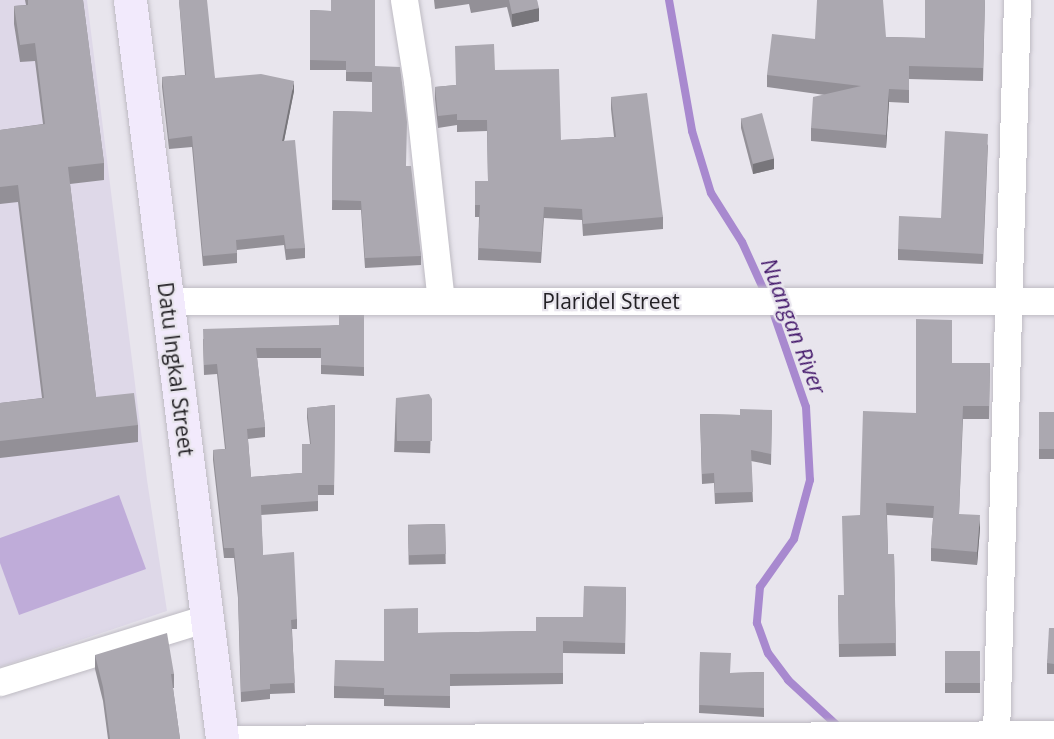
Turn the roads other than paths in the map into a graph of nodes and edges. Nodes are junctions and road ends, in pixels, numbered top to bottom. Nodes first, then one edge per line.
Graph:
1 (130, 0) edge
2 (404, 0) edge
3 (1017, 0) edge
4 (168, 301) junction
5 (441, 301) junction
6 (1009, 301) junction
7 (1054, 301) edge
8 (207, 618) junction
9 (0, 682) edge
10 (996, 734) junction
11 (1054, 734) edge
12 (222, 739) edge

1 - 4 street, Datu Ingkal Street
2 - 5 street
3 - 6 street
4 - 5 street, Plaridel Street
4 - 8 street, Datu Ingkal Street
5 - 6 street, Plaridel Street
6 - 7 street, Plaridel Street
6 - 10 street
8 - 9 street
8 - 12 street, Datu Ingkal Street
10 - 11 street
10 - 12 street

